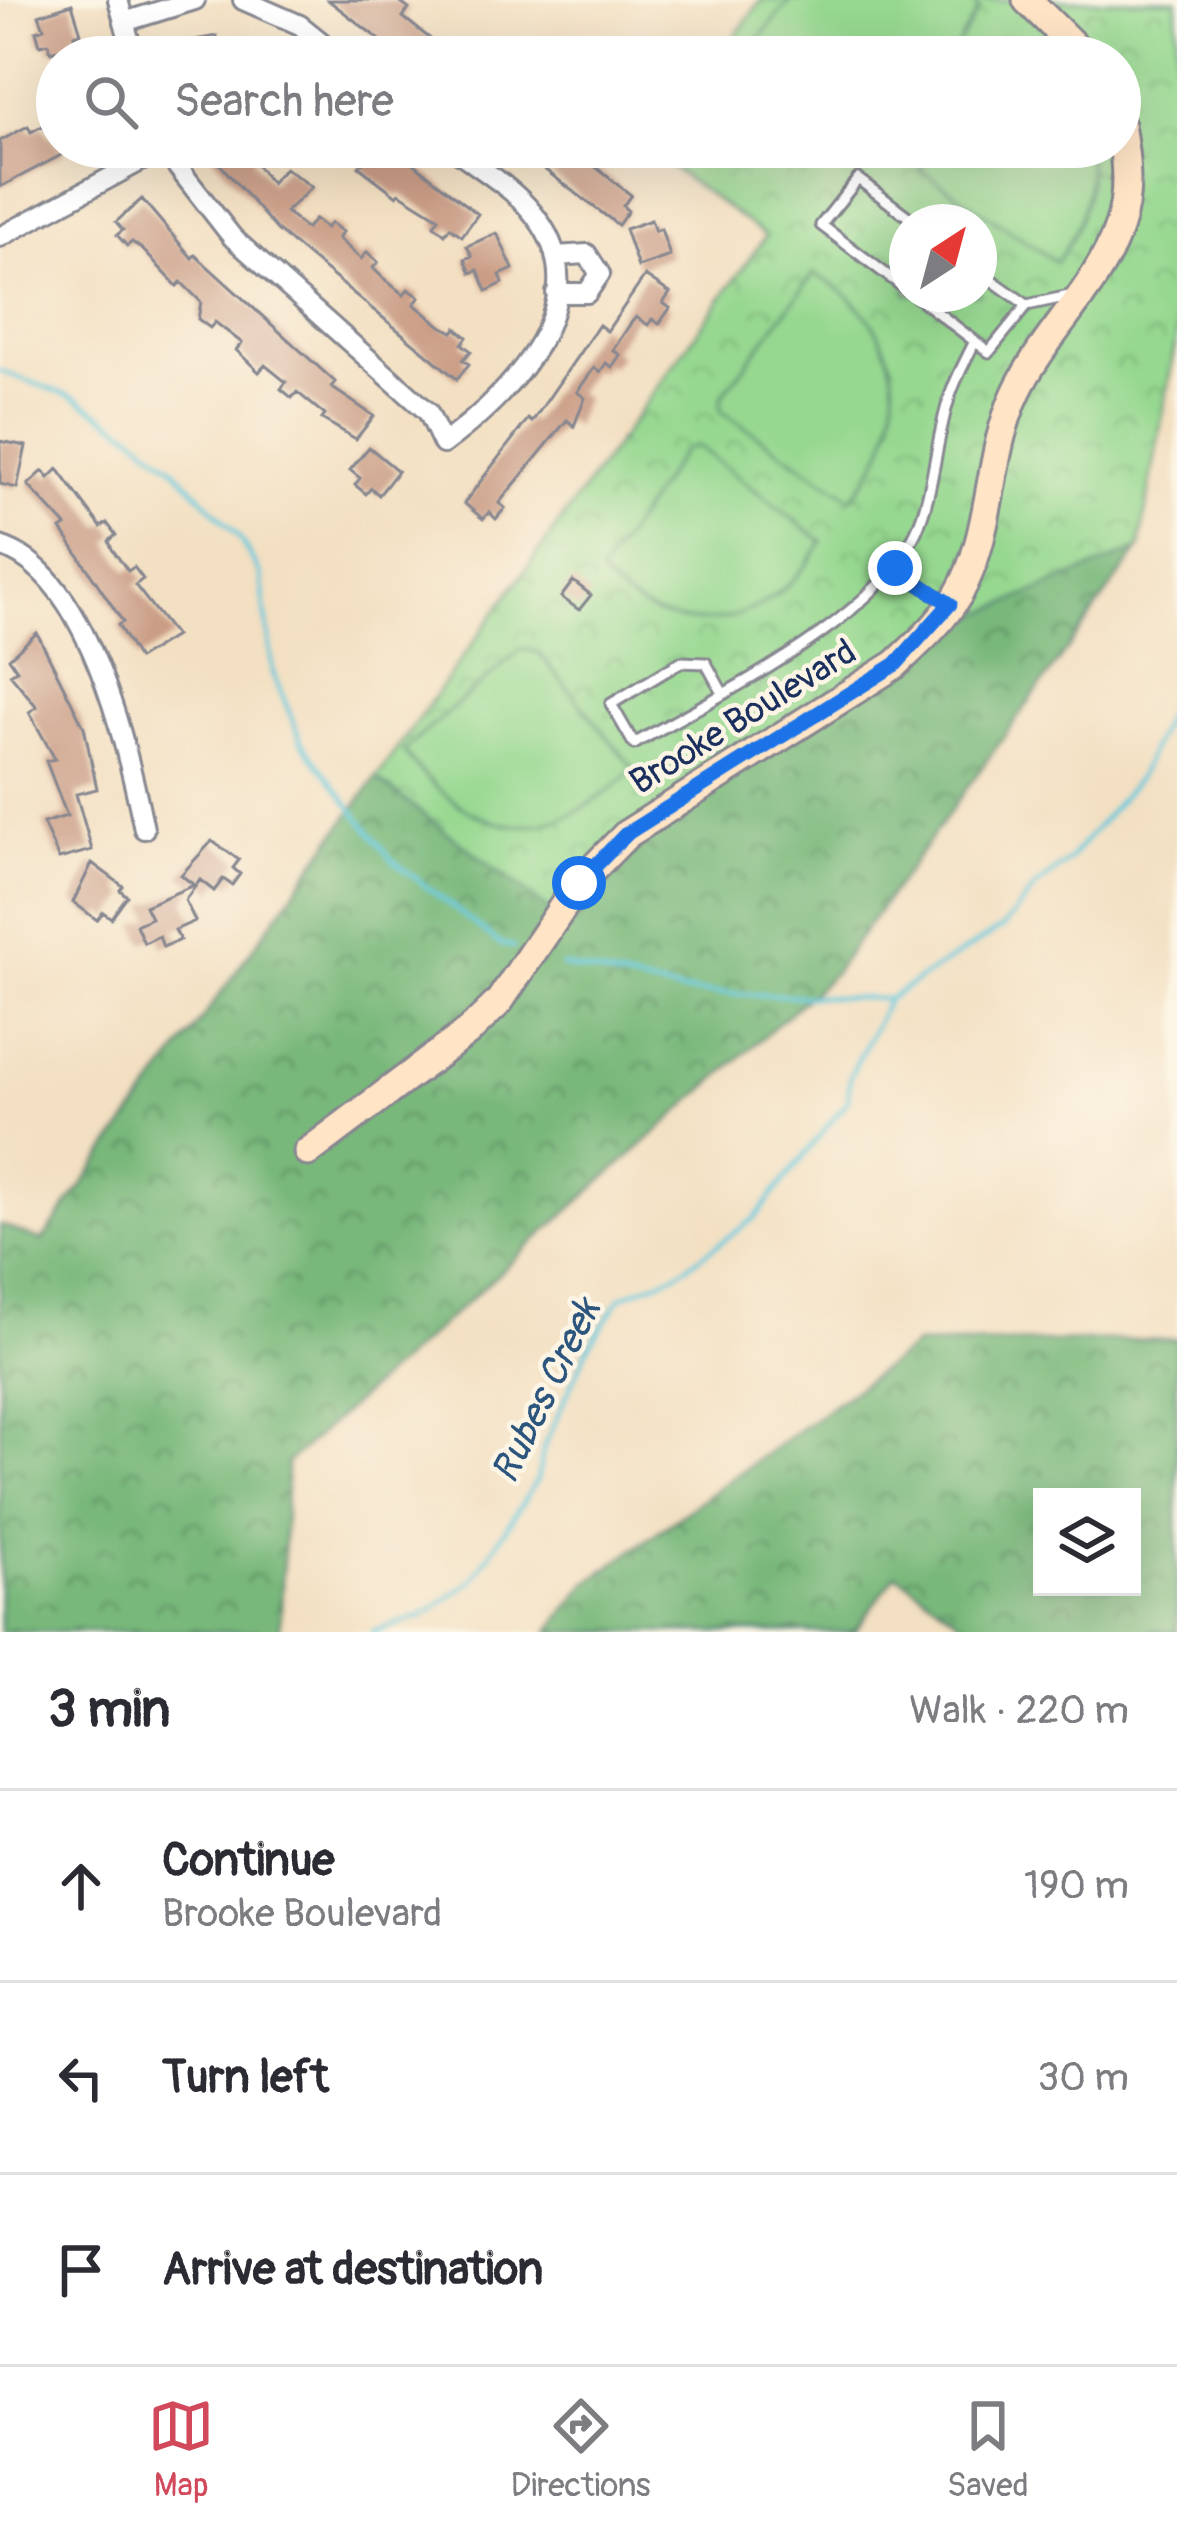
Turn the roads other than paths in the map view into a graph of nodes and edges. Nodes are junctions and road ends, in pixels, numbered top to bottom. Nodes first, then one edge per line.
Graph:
1 (118, 0) edge
2 (195, 0) edge
3 (243, 0) edge
4 (1028, 0) edge
5 (124, 22) junction
6 (128, 36) edge
7 (314, 36) edge
8 (1064, 36) edge
9 (126, 168) edge
10 (178, 168) edge
11 (478, 168) edge
12 (1125, 168) edge
13 (891, 204) edge
14 (0, 237) edge
15 (555, 256) junction
16 (889, 276) edge
17 (997, 284) edge
18 (556, 293) junction
19 (1078, 294) junction
20 (1027, 305) junction
21 (936, 312) edge
22 (974, 341) junction
23 (0, 546) edge
24 (895, 568) junction
25 (950, 604) junction
26 (722, 692) junction
27 (145, 829) dead end
28 (308, 1152) dead end

1 - 5 street
2 - 5 street
3 - 7 street
4 - 8 street
5 - 6 street
9 - 14 street
10 - 18 street
11 - 15 street
12 - 19 street, Brooke Boulevard
13 - 16 lane
15 - 18 street
15 - 18 street
17 - 20 lane
19 - 20 lane
19 - 25 street, Brooke Boulevard
20 - 22 lane
21 - 22 lane
22 - 24 lane
23 - 27 street
24 - 25 lane
24 - 26 lane
25 - 28 street, Brooke Boulevard
26 - 26 lane

